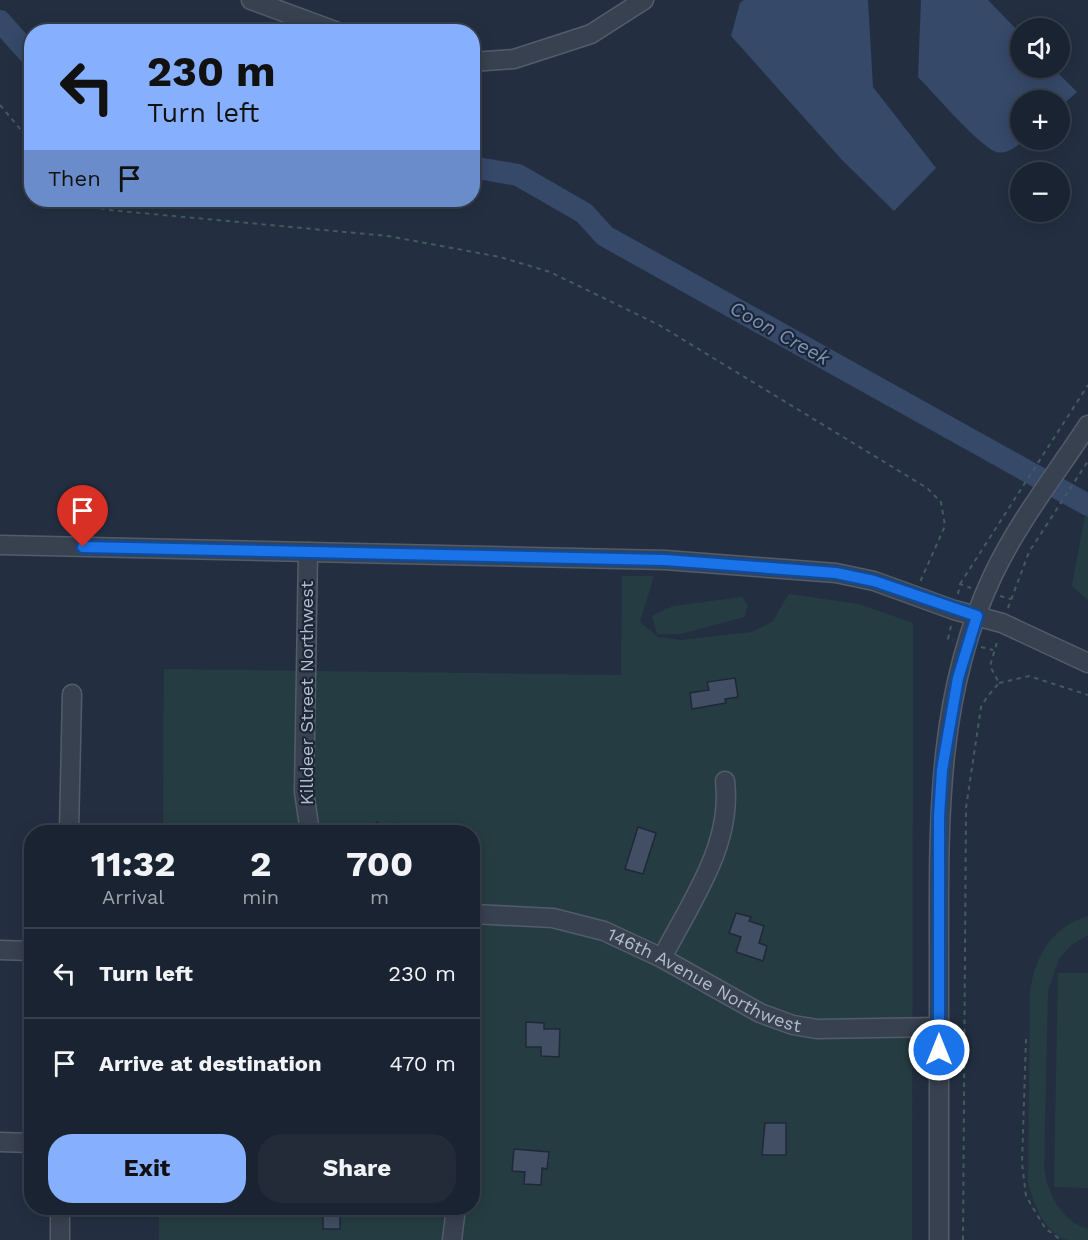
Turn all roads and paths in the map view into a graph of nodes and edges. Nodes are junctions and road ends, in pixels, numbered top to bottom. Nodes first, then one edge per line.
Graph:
1 (251, 0) edge
2 (644, 0) edge
3 (316, 24) edge
4 (480, 61) edge
5 (0, 105) edge
6 (24, 134) edge
7 (96, 207) edge
8 (1088, 386) edge
9 (1088, 425) edge
10 (1088, 461) edge
11 (0, 545) edge
12 (308, 552) junction
13 (960, 584) dead end
14 (914, 595) junction
15 (1011, 599) dead end
16 (977, 616) junction
17 (1088, 663) edge
18 (996, 676) dead end
19 (999, 683) junction
20 (72, 694) dead end
21 (1088, 695) edge
22 (725, 780) dead end
23 (69, 825) edge
24 (309, 825) edge
25 (480, 914) edge
26 (0, 950) edge
27 (24, 951) edge
28 (662, 958) junction
29 (939, 1027) junction
30 (1026, 1039) dead end
31 (0, 1142) edge
32 (24, 1143) edge
33 (60, 1215) edge
34 (455, 1215) edge
35 (60, 1240) edge
36 (452, 1240) edge
37 (939, 1240) edge
38 (963, 1240) edge
39 (1061, 1240) edge

1 - 3 street
2 - 4 street
5 - 6 path
7 - 14 path
8 - 13 path
9 - 16 street
10 - 15 path
11 - 12 street
12 - 14 street
12 - 24 street, Killdeer Street Northwest
14 - 16 street
16 - 17 street
16 - 29 street
18 - 19 path
19 - 21 path
19 - 38 path
20 - 23 street
22 - 28 street
25 - 28 street, 146th Avenue Northwest
26 - 27 street
28 - 29 street, 146th Avenue Northwest
29 - 37 street
30 - 39 path
31 - 32 street
33 - 35 street
34 - 36 street

